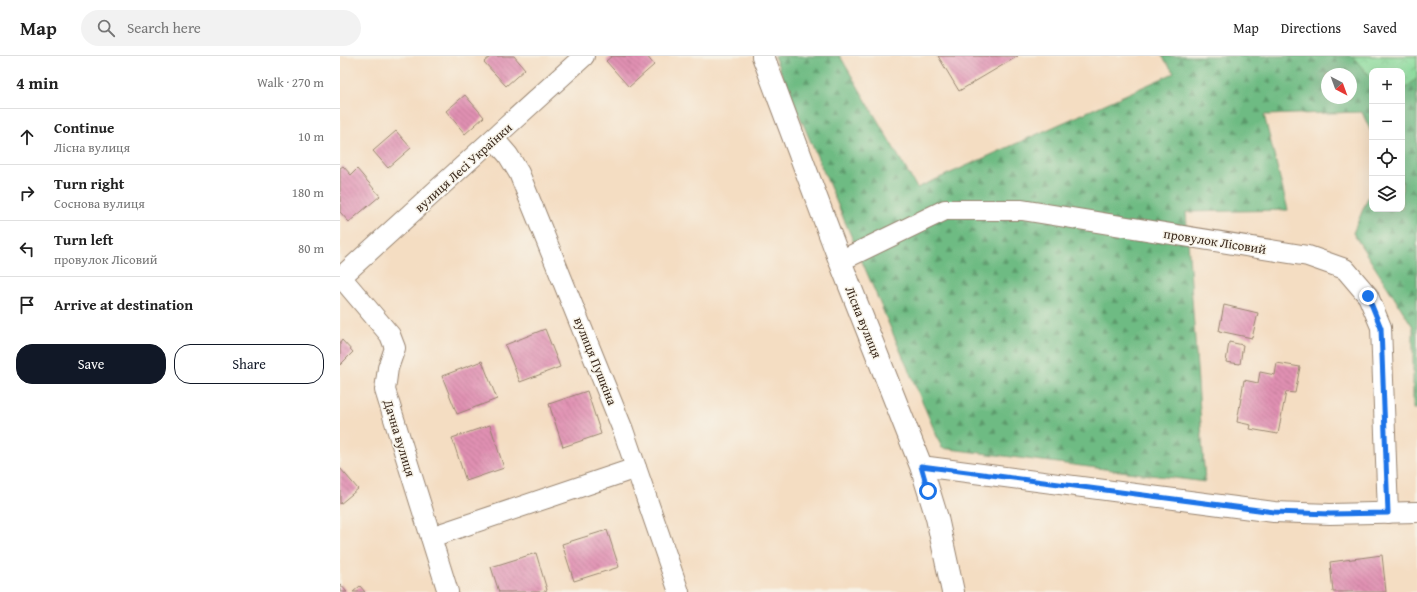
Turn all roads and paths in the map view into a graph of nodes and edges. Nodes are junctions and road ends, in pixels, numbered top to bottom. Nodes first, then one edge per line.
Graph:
1 (584, 56) edge
2 (763, 56) edge
3 (494, 139) junction
4 (840, 261) junction
5 (341, 276) edge
6 (921, 466) junction
7 (636, 468) junction
8 (1417, 512) edge
9 (1388, 513) junction
10 (431, 537) junction
11 (448, 592) edge
12 (679, 592) edge
13 (953, 592) edge

1 - 3 street, вулиця Лесі Українки
2 - 4 main road, Лісна вулиця
3 - 5 street, вулиця Лесі Українки
3 - 7 street, вулиця Пушкіна
4 - 6 main road, Лісна вулиця
4 - 9 street, провулок Лісовий
5 - 10 street, Дачна вулиця
6 - 9 street
6 - 13 main road, Лісна вулиця
7 - 10 street
7 - 12 street, вулиця Пушкіна
8 - 9 street
10 - 11 street, Дачна вулиця

